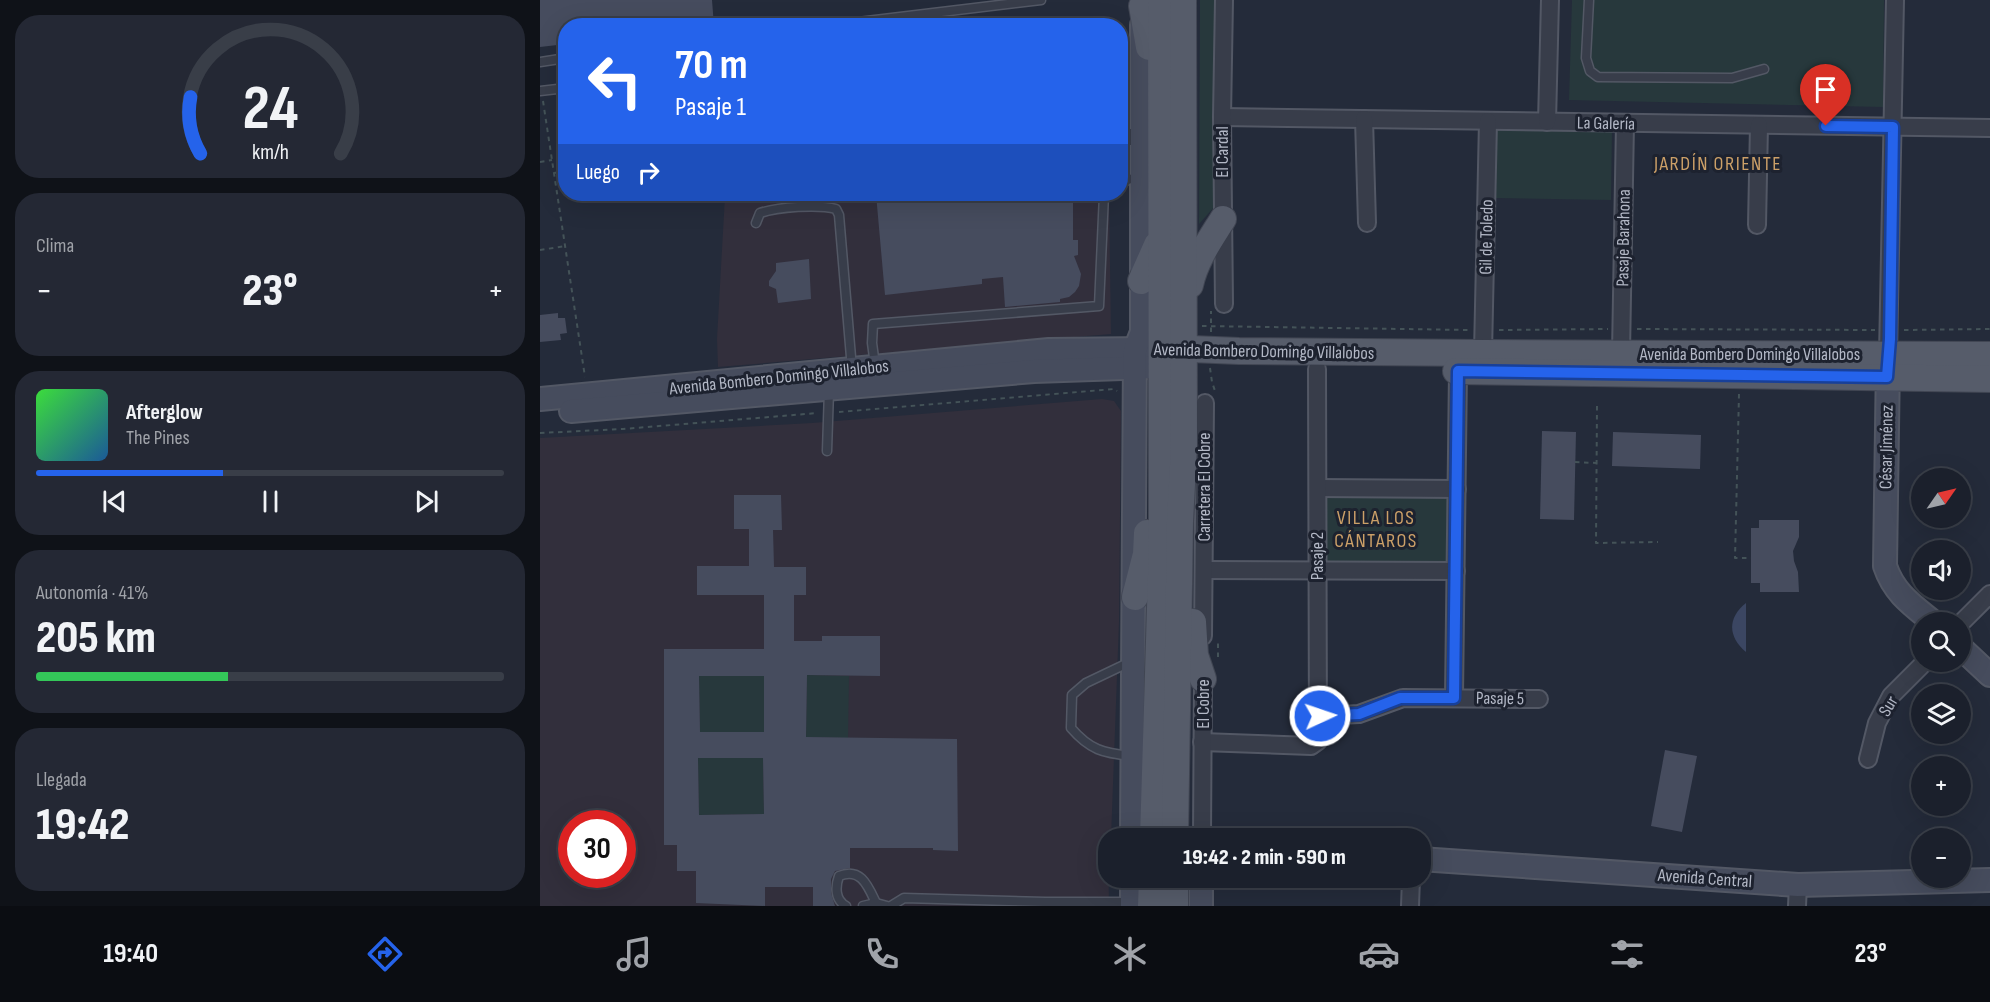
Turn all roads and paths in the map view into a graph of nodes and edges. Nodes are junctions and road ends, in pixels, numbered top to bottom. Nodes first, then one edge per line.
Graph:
1 (1041, 0) edge
2 (1183, 0) edge
3 (1224, 0) edge
4 (1550, 0) edge
5 (1589, 0) edge
6 (1895, 0) edge
7 (1149, 2) edge
8 (891, 18) edge
9 (558, 59) edge
10 (540, 62) edge
11 (1764, 69) dead end
12 (558, 89) edge
13 (541, 91) edge
14 (1161, 106) junction
15 (1222, 117) junction
16 (1364, 119) junction
17 (1488, 121) junction
18 (1547, 122) junction
19 (1625, 123) junction
20 (1760, 125) junction
21 (1893, 127) junction
22 (1990, 128) edge
23 (1131, 137) edge
24 (552, 160) junction
25 (540, 162) edge
26 (558, 172) edge
27 (554, 173) junction
28 (1134, 181) edge
29 (558, 197) edge
30 (559, 201) edge
31 (1104, 201) edge
32 (1223, 219) junction
33 (756, 223) dead end
34 (1367, 224) dead end
35 (1757, 225) dead end
36 (1161, 227) junction
37 (566, 246) junction
38 (540, 250) edge
39 (1141, 281) junction
40 (1224, 304) dead end
41 (1990, 329) edge
42 (1890, 330) junction
43 (1621, 341) junction
44 (1484, 342) junction
45 (1178, 343) junction
46 (1990, 355) edge
47 (1136, 359) junction
48 (1888, 366) junction
49 (1317, 369) junction
50 (1458, 371) junction
51 (868, 374) junction
52 (1990, 379) edge
53 (726, 390) junction
54 (830, 390) junction
55 (1739, 392) dead end
56 (1119, 393) dead end
57 (588, 395) junction
58 (540, 399) edge
59 (1205, 403) dead end
60 (1597, 406) dead end
61 (828, 412) junction
62 (540, 413) edge
63 (540, 433) edge
64 (827, 451) dead end
65 (1162, 454) junction
66 (1575, 462) dead end
67 (1596, 463) junction
68 (1318, 488) junction
69 (1457, 489) junction
70 (1180, 521) junction
71 (1658, 542) dead end
72 (1751, 558) dead end
73 (1204, 570) junction
74 (1317, 570) junction
75 (1456, 571) junction
76 (1990, 594) edge
77 (1135, 597) junction
78 (1921, 612) edge
79 (1971, 613) edge
80 (1971, 657) edge
81 (1133, 660) junction
82 (1915, 672) edge
83 (1990, 675) edge
84 (1203, 679) junction
85 (1454, 698) junction
86 (1539, 699) dead end
87 (1320, 716) junction
88 (1202, 742) junction
89 (1131, 756) junction
90 (1868, 759) dead end
91 (1132, 828) edge
92 (1153, 828) edge
93 (1175, 828) edge
94 (1202, 828) edge
95 (1431, 860) edge
96 (1988, 879) edge
97 (1202, 888) edge
98 (1411, 888) edge
99 (1798, 895) edge
100 (1155, 897) edge
101 (876, 903) junction
102 (958, 903) edge
103 (846, 906) edge
104 (863, 906) edge
105 (889, 906) edge
106 (1201, 906) edge
107 (1410, 906) edge

1 - 8 lane
2 - 45 main road
3 - 15 street, El Cardal
4 - 18 street
5 - 11 lane
6 - 21 street, César Jiménez
7 - 14 main road
7 - 23 street
9 - 10 lane
12 - 13 lane
13 - 24 path
14 - 28 main road
14 - 36 main road
15 - 16 street, La Galería
15 - 32 street, El Cardal
16 - 17 street, La Galería
16 - 34 street
17 - 18 street, La Galería
17 - 44 street, Gil de Toledo
18 - 19 street, La Galería
19 - 20 street, La Galería
19 - 43 street, Pasaje Barahona
20 - 21 street, La Galería
20 - 35 street
21 - 22 street, La Galería
21 - 42 street, César Jiménez
23 - 28 street
24 - 25 path
24 - 27 path
26 - 27 path
27 - 29 path
28 - 39 street
30 - 37 path
31 - 51 lane
32 - 40 street, El Cardal
32 - 45 main road
33 - 51 lane
36 - 39 main road
36 - 45 main road
37 - 38 path
37 - 57 path
39 - 47 street
41 - 42 path
42 - 43 path
42 - 48 street, César Jiménez
43 - 44 main road, Avenida Bombero Domingo Villalobos
43 - 44 path
43 - 48 main road, Avenida Bombero Domingo Villalobos
44 - 45 main road, Avenida Bombero Domingo Villalobos
44 - 45 path
45 - 47 street, Avenida Bombero Domingo Villalobos
45 - 49 main road, Avenida Bombero Domingo Villalobos
45 - 65 main road
45 - 70 main road
46 - 48 main road, Avenida Bombero Domingo Villalobos
47 - 51 street, Avenida Bombero Domingo Villalobos
47 - 77 street
48 - 50 main road, Avenida Bombero Domingo Villalobos
48 - 52 main road, Avenida Bombero Domingo Villalobos
48 - 78 street, César Jiménez
49 - 50 main road, Avenida Bombero Domingo Villalobos
49 - 68 street, Pasaje 2
50 - 69 street
51 - 53 street, Avenida Bombero Domingo Villalobos
51 - 54 street, Avenida Bombero Domingo Villalobos
53 - 54 street, Avenida Bombero Domingo Villalobos
53 - 57 street, Avenida Bombero Domingo Villalobos
53 - 62 street, Avenida Bombero Domingo Villalobos
54 - 61 lane
55 - 72 path
56 - 61 path
57 - 58 street, Avenida Bombero Domingo Villalobos
59 - 73 street, Carretera El Cobre
60 - 67 path
61 - 63 path
61 - 64 lane
65 - 77 main road
65 - 92 main road
66 - 67 path
67 - 71 path
68 - 69 street
68 - 74 street, Pasaje 2
69 - 75 street
70 - 84 main road
70 - 93 main road
73 - 74 street
73 - 84 street, El Cobre
74 - 75 street
74 - 87 street, Pasaje 2
75 - 85 street
76 - 79 street
77 - 81 street
80 - 83 street
81 - 89 street
81 - 89 lane
82 - 90 street, Sur
84 - 88 street, El Cobre
85 - 86 street, Pasaje 5
85 - 87 street, Pasaje 5
87 - 88 street, Pasaje 2
88 - 94 street, El Cobre
89 - 91 street
95 - 99 street, Avenida Central
96 - 99 street, Avenida Central
97 - 106 street
98 - 107 street
100 - 102 lane
101 - 103 lane
101 - 104 lane
101 - 105 lane
102 - 105 lane

